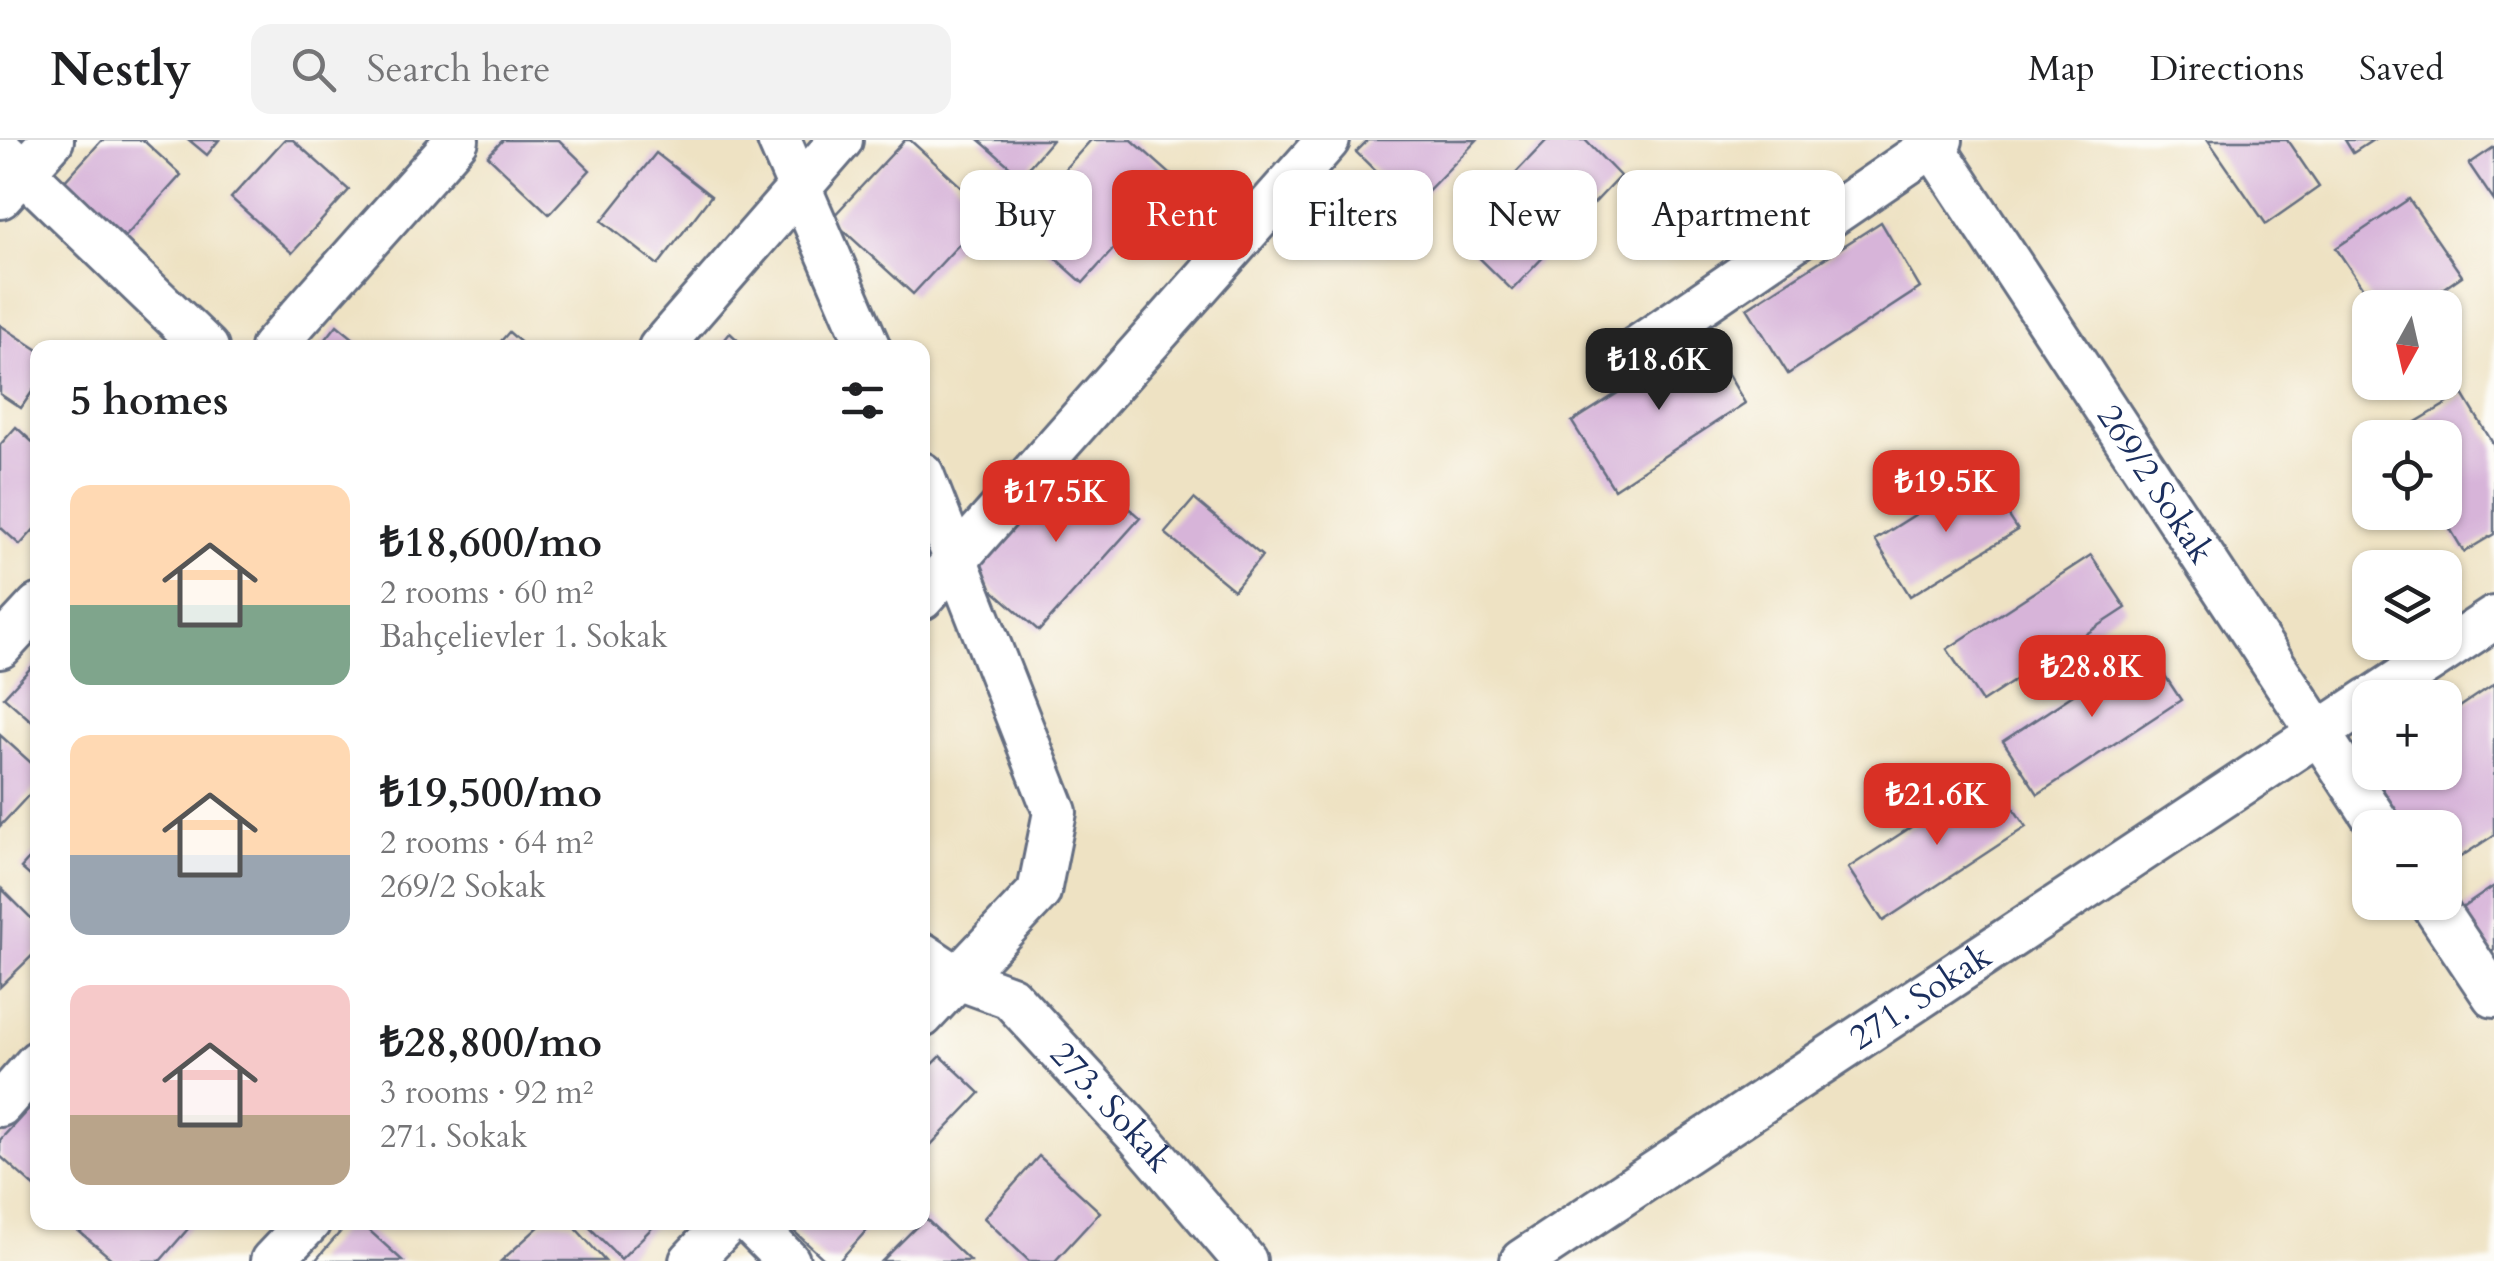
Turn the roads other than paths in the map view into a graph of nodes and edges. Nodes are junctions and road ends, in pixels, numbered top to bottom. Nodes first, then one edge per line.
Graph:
1 (457, 140) edge
2 (779, 140) edge
3 (841, 140) edge
4 (1935, 142) edge
5 (1306, 148) edge
6 (19, 164) edge
7 (800, 185) junction
8 (199, 340) edge
9 (279, 340) edge
10 (667, 340) edge
11 (866, 340) edge
12 (1615, 363) dead end
13 (930, 493) edge
14 (958, 558) junction
15 (930, 589) edge
16 (30, 615) edge
17 (2494, 618) edge
18 (0, 647) edge
19 (2399, 680) edge
20 (2352, 711) edge
21 (2317, 734) junction
22 (2368, 810) edge
23 (2443, 920) edge
24 (930, 959) edge
25 (958, 978) junction
26 (2494, 996) edge
27 (930, 1008) edge
28 (30, 1071) edge
29 (0, 1105) edge
30 (301, 1230) edge
31 (720, 1230) edge
32 (757, 1230) edge
33 (272, 1261) edge
34 (691, 1261) edge
35 (788, 1261) edge
36 (1245, 1261) edge
37 (1522, 1261) edge

1 - 9 street
2 - 7 street
3 - 7 street
4 - 12 street
4 - 21 street, 269/2 Sokak
5 - 14 street
6 - 8 street
7 - 10 street
7 - 11 street
13 - 14 street
14 - 15 street
14 - 25 street
16 - 18 street
17 - 19 street, 271. Sokak
20 - 21 street, 271. Sokak
21 - 22 street, 269/2 Sokak
21 - 37 street, 271. Sokak
23 - 26 street
24 - 25 street, 273. Sokak
25 - 27 street
25 - 36 street, 273. Sokak
28 - 29 street
30 - 33 street
31 - 34 street
32 - 35 street

